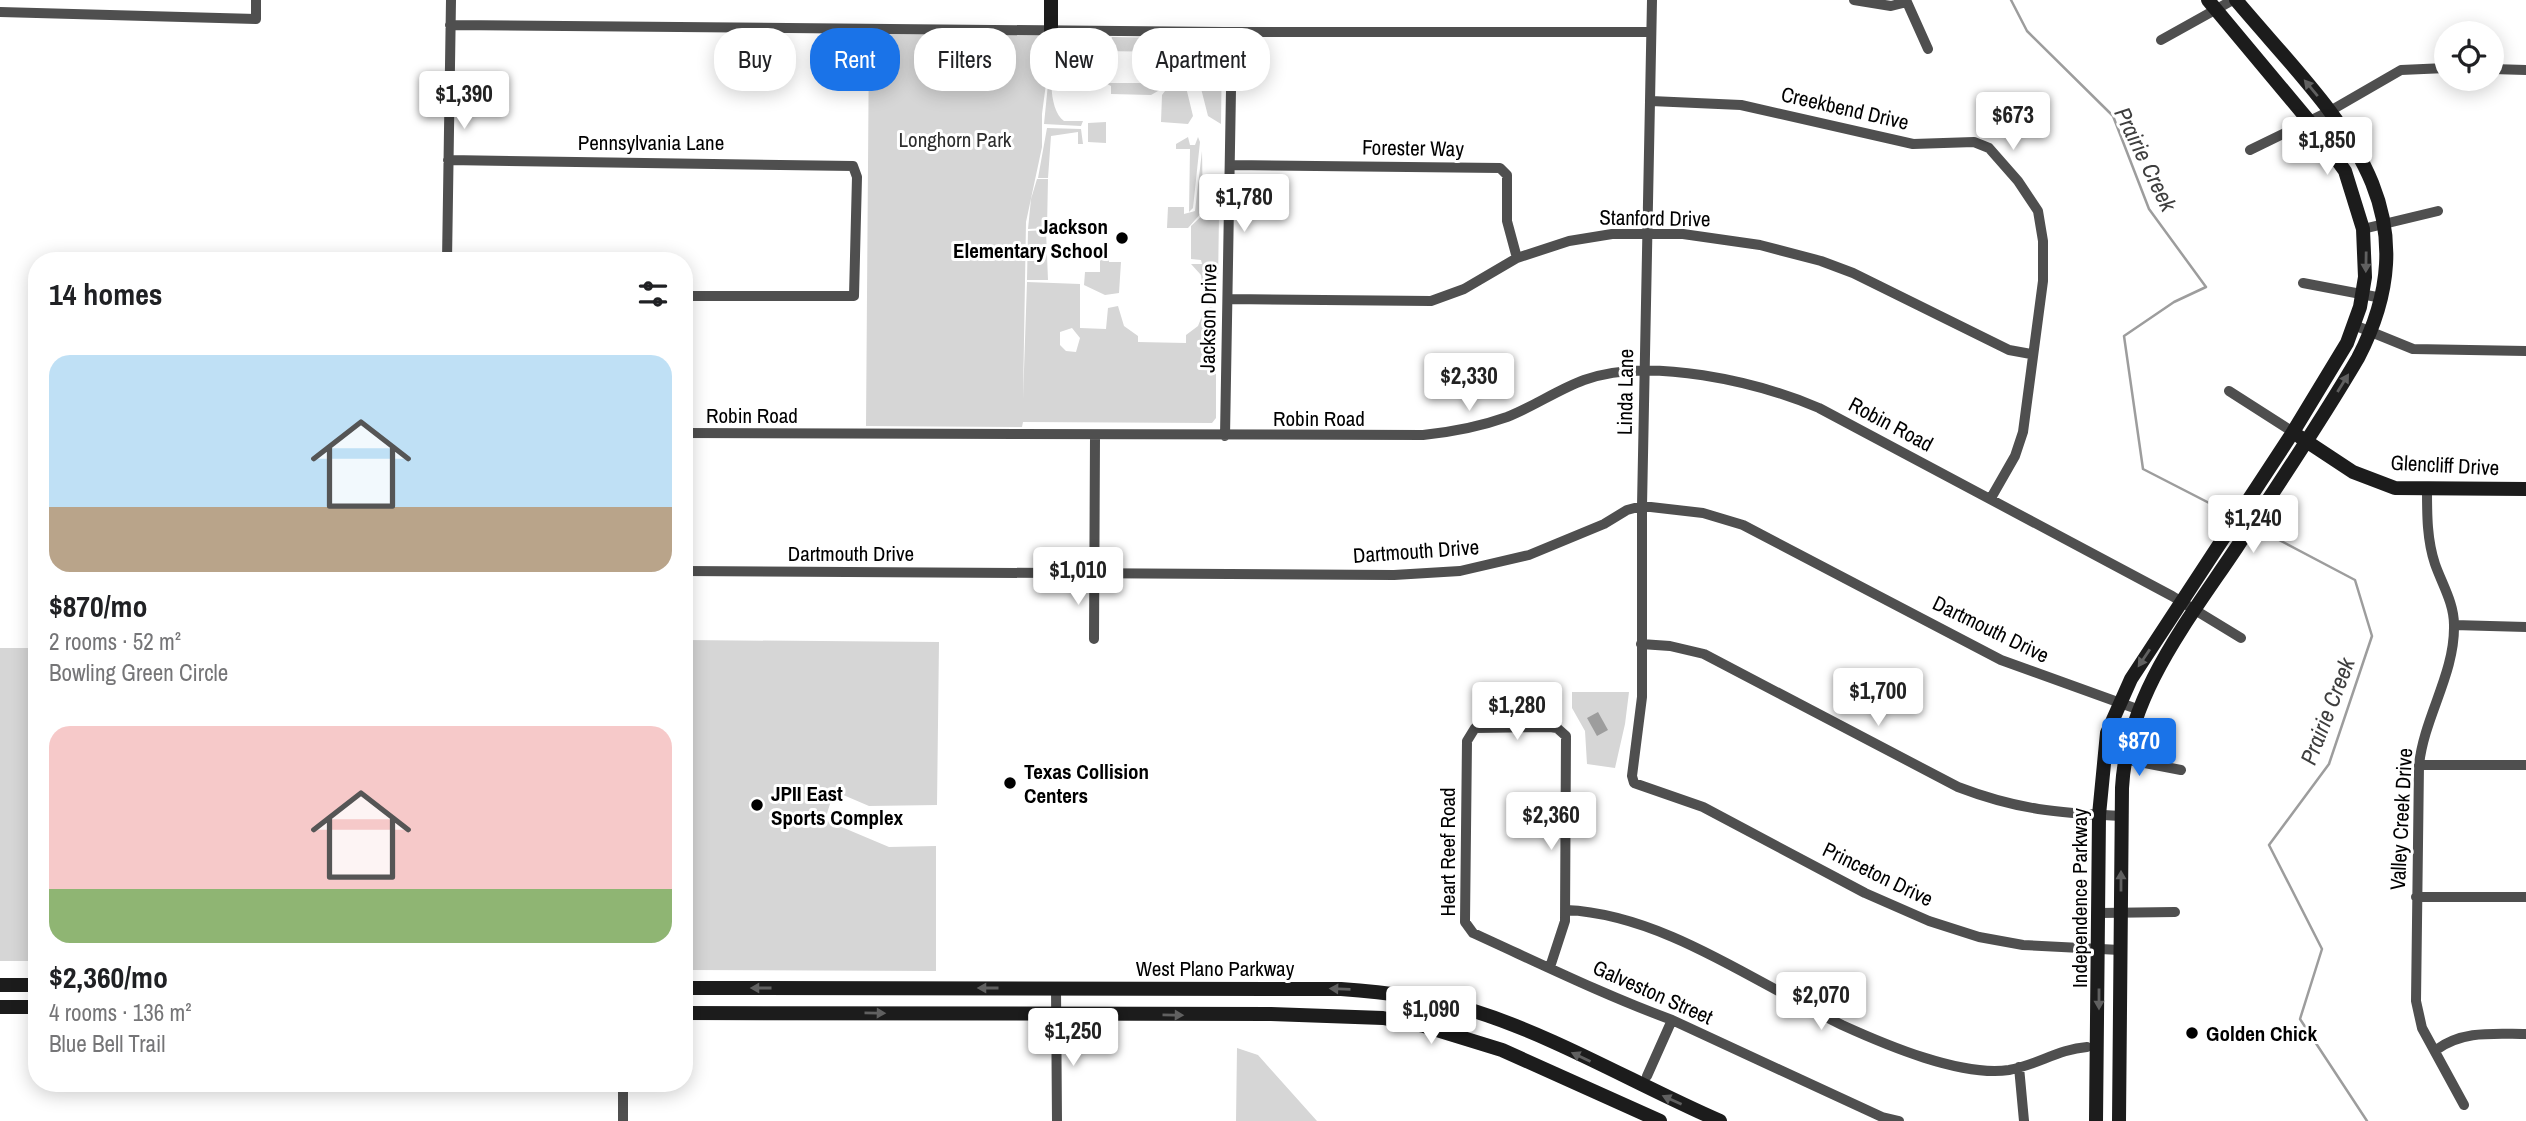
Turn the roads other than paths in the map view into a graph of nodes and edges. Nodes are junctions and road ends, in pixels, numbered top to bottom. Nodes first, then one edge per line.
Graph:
1 (256, 0) edge
2 (451, 0) edge
3 (1051, 0) edge
4 (1652, 0) edge
5 (1854, 0) edge
6 (2234, 0) edge
7 (1906, 1) edge
8 (2212, 5) edge
9 (0, 12) edge
10 (450, 24) junction
11 (1051, 28) edge
12 (1030, 30) edge
13 (1270, 32) edge
14 (1651, 32) junction
15 (2161, 40) dead end
16 (1928, 49) dead end
17 (2434, 69) edge
18 (2504, 69) edge
19 (2526, 70) edge
20 (1232, 91) edge
21 (1651, 101) junction
22 (2330, 111) junction
23 (2309, 121) junction
24 (2250, 150) dead end
25 (448, 160) junction
26 (1231, 165) junction
27 (2438, 211) dead end
28 (2385, 225) junction
29 (2363, 229) junction
30 (1647, 234) junction
31 (447, 252) edge
32 (1517, 258) junction
33 (2303, 283) dead end
34 (2362, 294) junction
35 (693, 296) edge
36 (2382, 298) junction
37 (1228, 299) junction
38 (2354, 325) junction
39 (2371, 333) junction
40 (2526, 351) edge
41 (2031, 354) junction
42 (1645, 372) junction
43 (2230, 391) dead end
44 (2293, 432) junction
45 (693, 433) edge
46 (1095, 436) junction
47 (1225, 436) junction
48 (2306, 441) junction
49 (2427, 489) junction
50 (2526, 489) edge
51 (1991, 498) junction
52 (1642, 506) junction
53 (693, 571) edge
54 (1093, 573) junction
55 (2182, 601) junction
56 (2195, 610) junction
57 (2454, 625) junction
58 (2526, 627) edge
59 (2241, 638) dead end
60 (1094, 639) dead end
61 (1641, 644) junction
62 (2119, 702) junction
63 (2137, 709) junction
64 (2103, 755) junction
65 (2123, 760) junction
66 (2419, 765) junction
67 (2526, 765) edge
68 (2182, 770) dead end
69 (1634, 783) joint
70 (2099, 815) junction
71 (2121, 816) junction
72 (2416, 897) junction
73 (2526, 898) edge
74 (1566, 910) junction
75 (2175, 912) dead end
76 (2099, 913) junction
77 (2120, 913) junction
78 (1469, 930) joint
79 (2099, 950) junction
80 (2120, 950) junction
81 (1550, 967) junction
82 (0, 985) edge
83 (28, 985) edge
84 (693, 988) edge
85 (830, 988) junction
86 (1056, 988) junction
87 (0, 1007) edge
88 (28, 1007) edge
89 (693, 1013) edge
90 (829, 1013) junction
91 (1056, 1014) junction
92 (1672, 1020) junction
93 (2526, 1034) edge
94 (2087, 1047) dead end
95 (2436, 1051) junction
96 (2019, 1067) junction
97 (1647, 1076) dead end
98 (623, 1092) edge
99 (2464, 1105) dead end
100 (1881, 1119) edge
101 (623, 1121) edge
102 (1058, 1121) edge
103 (1660, 1121) edge
104 (1720, 1121) edge
105 (1899, 1121) edge
106 (2024, 1121) edge
107 (2096, 1121) edge
108 (2119, 1121) edge

1 - 9 street
2 - 10 street
3 - 11 main road
4 - 14 street, Linda Lane
5 - 7 street
6 - 8 street
22 -> 6 main road, Independence Parkway
7 - 16 street
8 - 15 street
8 - 23 main road, Independence Parkway
10 - 12 street
10 - 25 street
13 - 14 street
14 - 21 street, Linda Lane
17 - 22 street
18 - 19 street
20 - 26 street, Jackson Drive
21 - 30 street, Linda Lane
21 - 41 street, Creekbend Drive
22 - 23 street
22 - 28 main road, Independence Parkway
23 - 24 street
23 - 29 main road, Independence Parkway
25 - 31 street
25 - 35 street, Pennsylvania Lane
26 - 32 street, Forester Way
26 - 37 street, Jackson Drive
27 - 28 street
28 - 29 street
28 - 36 main road, Independence Parkway
29 -> 34 main road, Independence Parkway
30 - 32 street, Stanford Drive
30 - 41 street, Stanford Drive
30 - 42 street, Linda Lane
32 - 37 street, Stanford Drive
33 - 34 street
34 - 36 street
34 - 38 main road, Independence Parkway
36 - 39 main road, Independence Parkway
37 - 47 street, Jackson Drive
38 - 39 street
38 - 44 main road, Independence Parkway
39 - 40 street
48 -> 39 main road, Independence Parkway
41 - 51 street, Creekbend Drive
42 - 47 street, Robin Road
42 - 51 street, Robin Road
42 - 52 street, Linda Lane
43 - 44 street
44 - 48 main road, Glencliff Drive
44 - 55 main road, Independence Parkway
45 - 46 street, Robin Road
46 - 47 street, Robin Road
46 - 54 street
48 - 49 main road, Glencliff Drive
48 - 56 main road, Independence Parkway
49 - 50 main road, Glencliff Drive
49 - 57 street, Valley Creek Drive
51 - 55 street, Robin Road
52 - 54 street, Dartmouth Drive
52 - 61 street, Linda Lane
52 - 62 street, Dartmouth Drive
53 - 54 street, Dartmouth Drive
54 - 60 street
55 - 56 street, Robin Road
55 -> 62 main road, Independence Parkway
56 - 59 street, Robin Road
56 - 63 main road, Independence Parkway
57 - 58 street
57 - 66 street, Valley Creek Drive
61 - 69 street, Linda Lane
61 - 70 street
62 - 63 street, Dartmouth Drive
62 - 64 main road, Independence Parkway
63 - 65 main road, Independence Parkway
64 - 65 street
64 - 70 main road, Independence Parkway
65 - 68 street
65 - 71 main road, Independence Parkway
66 - 67 street
66 - 72 street, Valley Creek Drive
69 - 79 street, Princeton Drive
70 - 71 street
70 - 76 main road, Independence Parkway
77 -> 71 main road, Independence Parkway
72 - 73 street
72 - 95 street, Valley Creek Drive
74 - 78 street, Heart Reef Road
74 - 81 street
74 - 96 street
75 - 77 street
76 - 77 street
76 - 79 main road, Independence Parkway
77 - 80 main road, Independence Parkway
78 - 81 street, Galveston Street
79 - 80 street, Princeton Drive
79 -> 107 main road, Independence Parkway
80 - 108 main road, Independence Parkway
81 - 92 street, Galveston Street
82 - 83 main road
85 -> 84 main road, West Plano Parkway
86 -> 85 main road, West Plano Parkway
85 - 90 main road
86 - 91 street
104 -> 86 main road, West Plano Parkway
87 - 88 main road
89 - 90 main road
90 -> 91 main road
91 - 102 street
91 -> 103 main road
92 - 97 street
92 - 100 street, Galveston Street
93 - 95 street
94 - 96 street
95 - 99 street, Valley Creek Drive
96 - 106 street
98 - 101 street
100 - 105 street, Galveston Street

